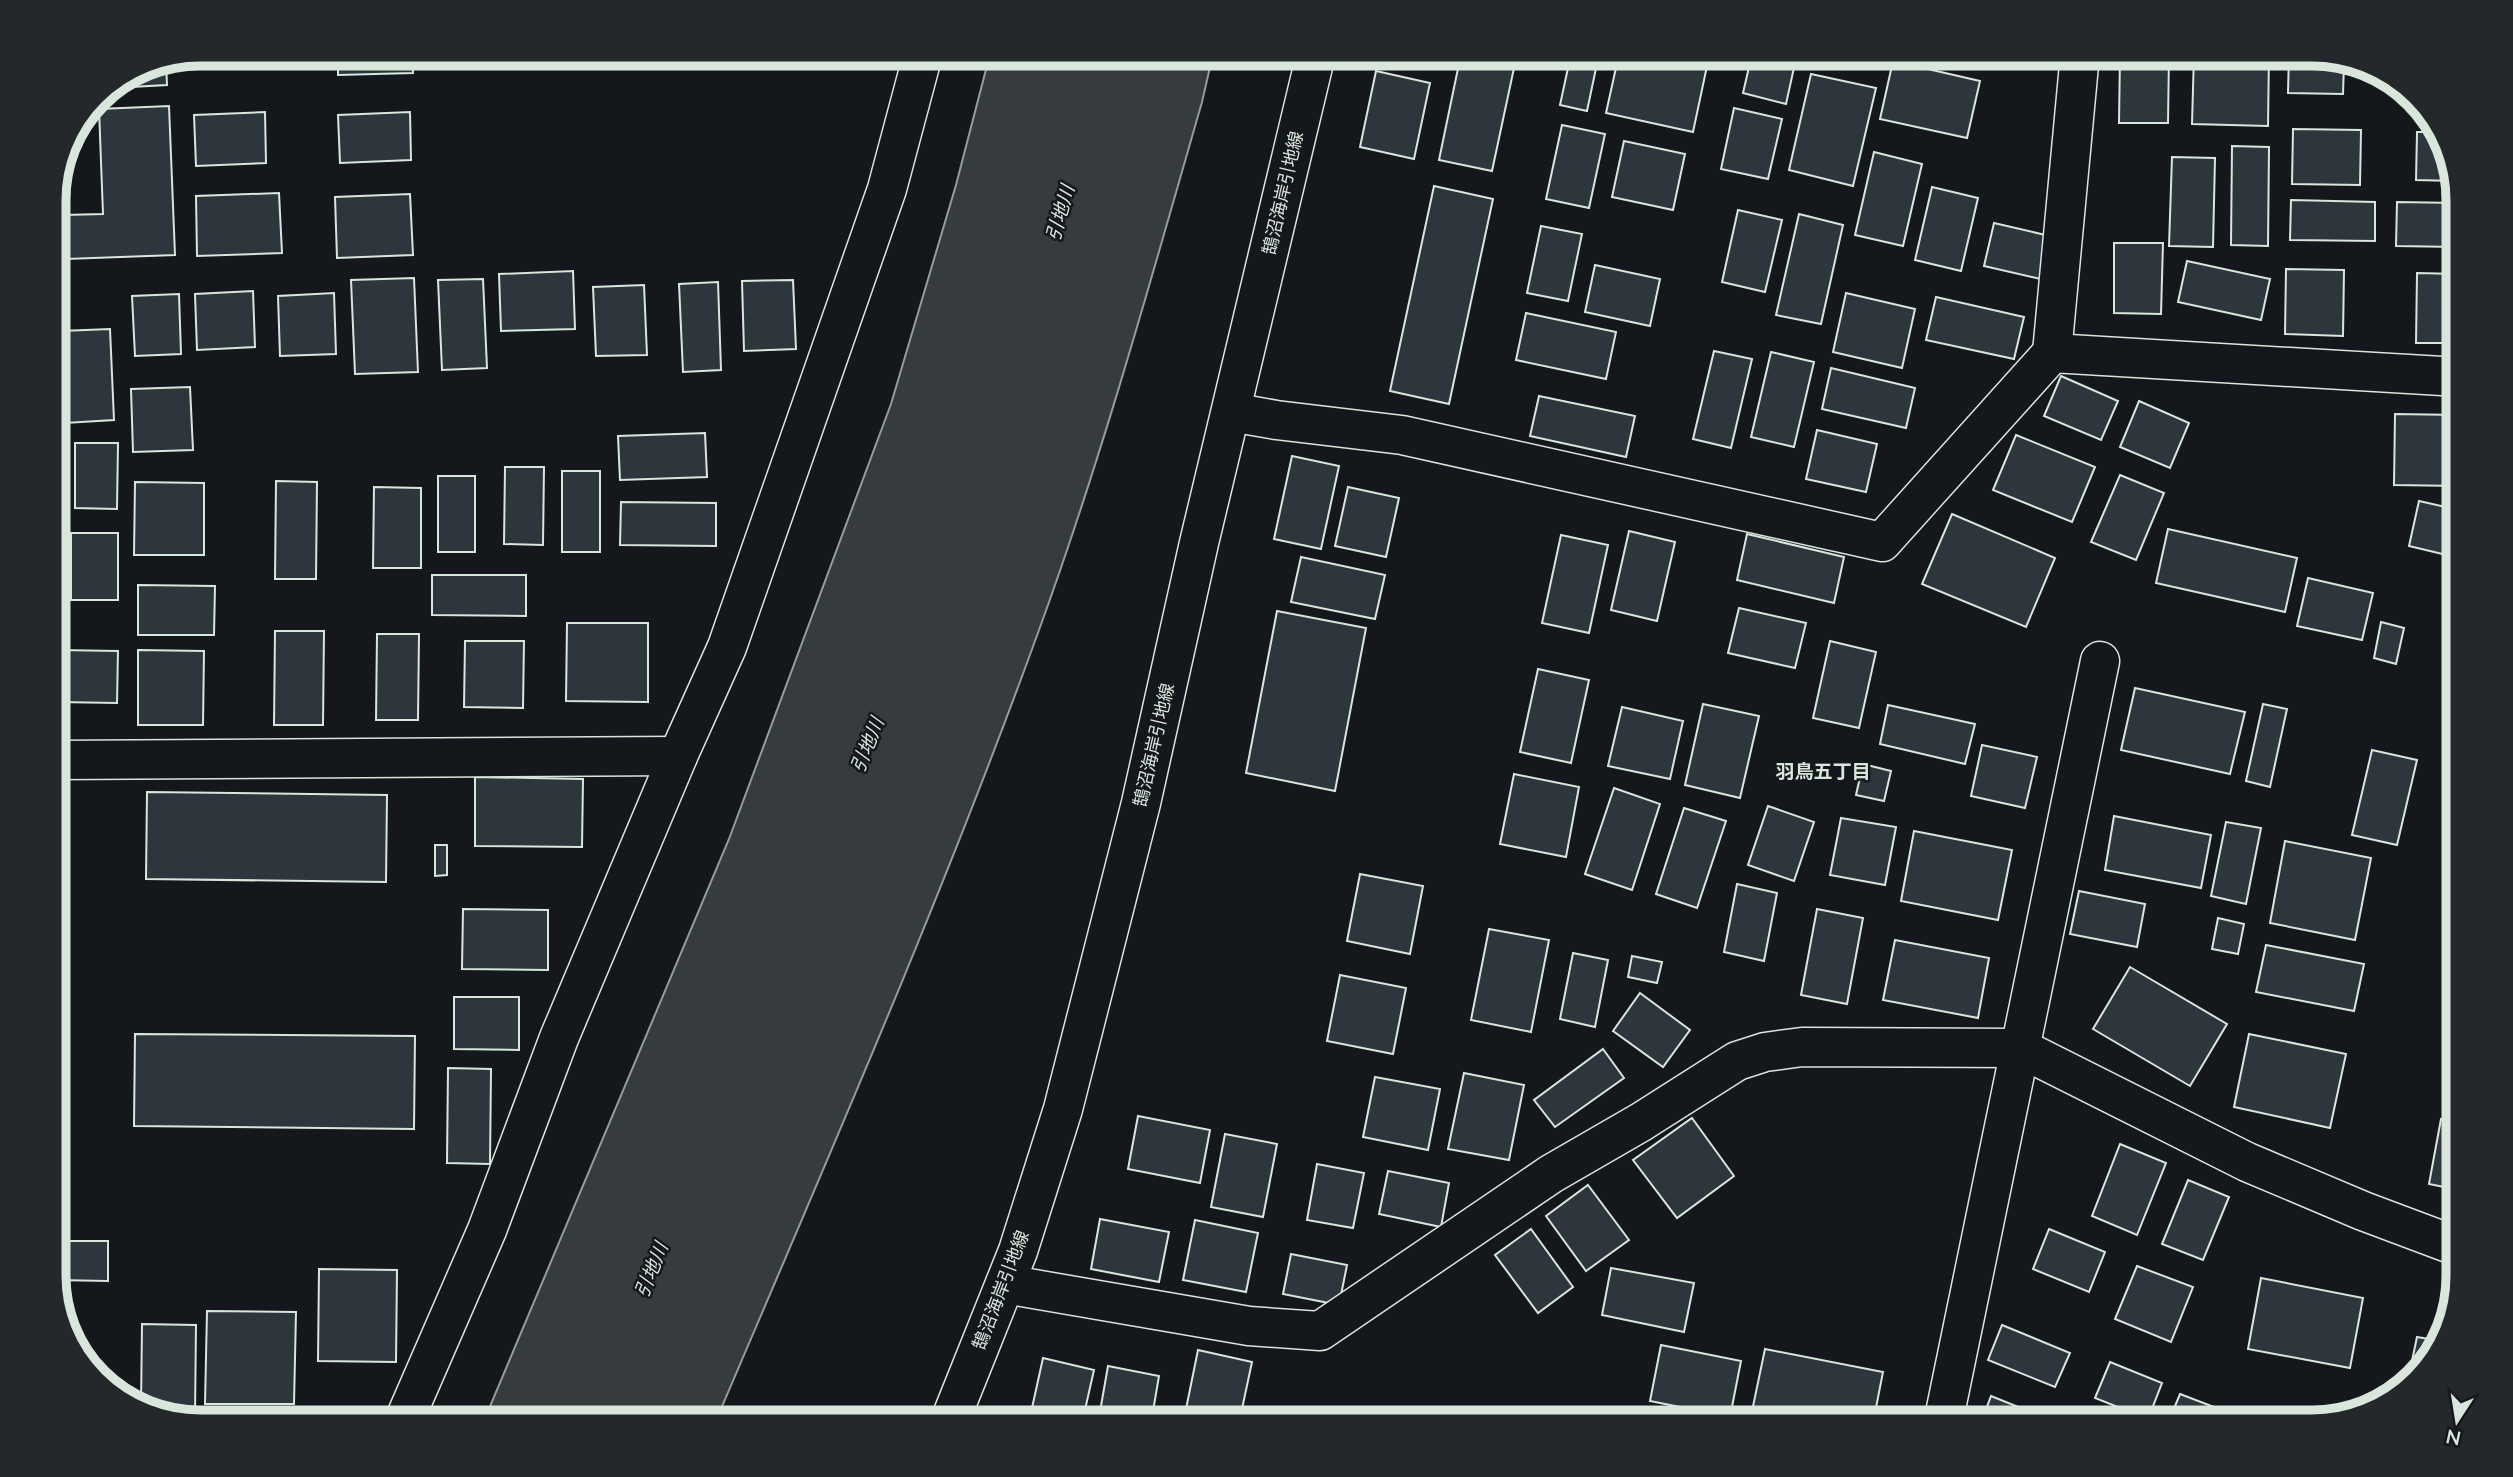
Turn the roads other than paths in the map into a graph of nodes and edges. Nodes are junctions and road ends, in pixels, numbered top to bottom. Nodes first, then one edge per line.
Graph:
1 (920, 66) edge
2 (1313, 66) edge
3 (2079, 66) edge
4 (2052, 353) junction
5 (2446, 376) edge
6 (1231, 412) junction
7 (2099, 662) dead end
8 (678, 756) junction
9 (67, 760) edge
10 (2020, 1048) junction
11 (2446, 1242) edge
12 (1005, 1284) junction
13 (409, 1410) edge
14 (954, 1410) edge
15 (1946, 1410) edge

1 - 8 street
2 - 6 street, 鵠沼海岸引地線
3 - 4 street
4 - 5 street
4 - 6 street
6 - 12 street, 鵠沼海岸引地線
7 - 10 street
8 - 9 street
8 - 13 street
10 - 11 street
10 - 12 street
10 - 15 street
12 - 14 street, 鵠沼海岸引地線

